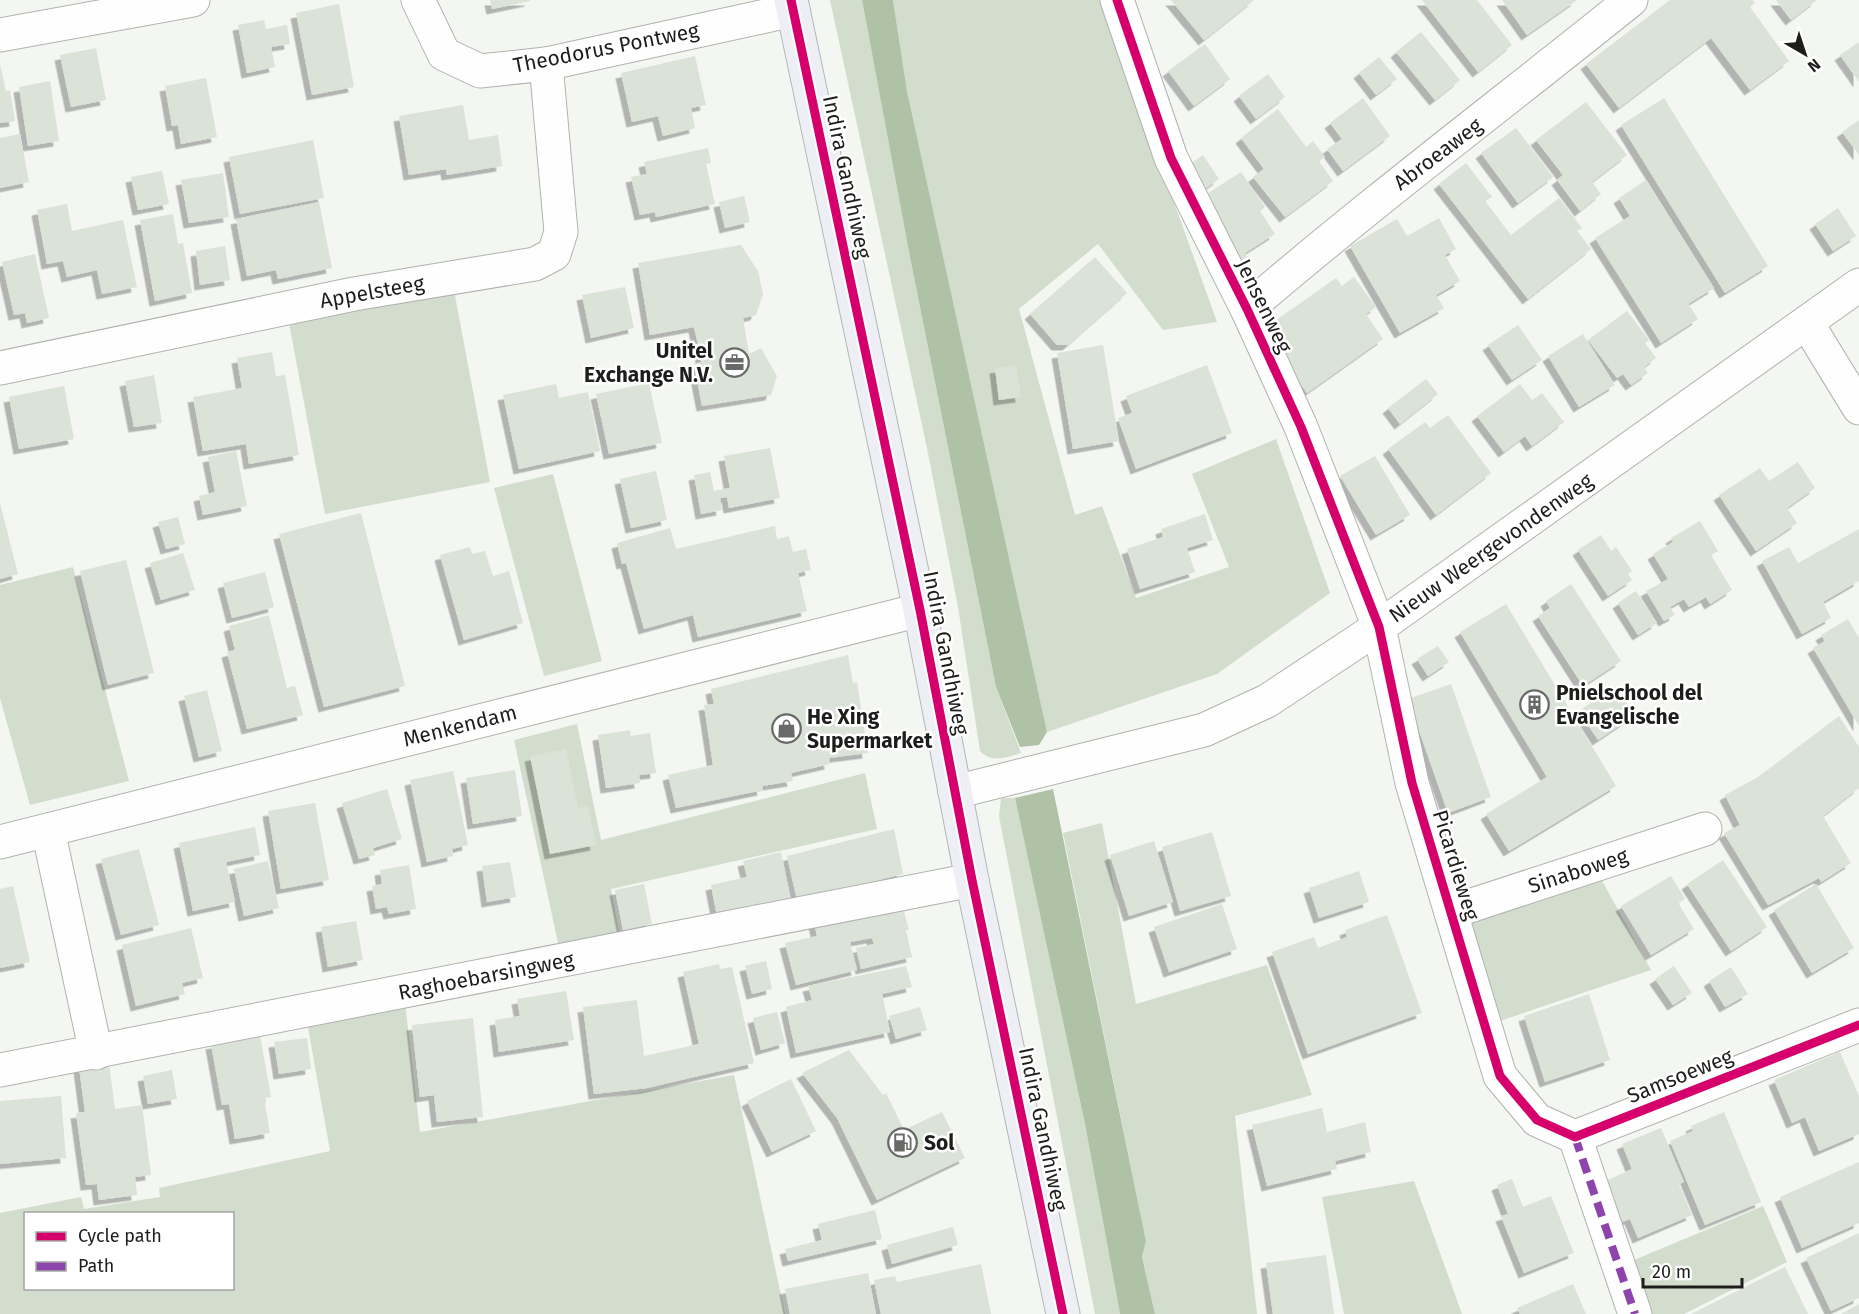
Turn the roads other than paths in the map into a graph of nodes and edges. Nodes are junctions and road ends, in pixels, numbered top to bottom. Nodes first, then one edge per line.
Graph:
1 (192, 0) edge
2 (418, 0) edge
3 (1117, 0) edge
4 (1631, 0) edge
5 (792, 5) edge
6 (0, 35) edge
7 (546, 64) junction
8 (1859, 285) edge
9 (1247, 309) junction
10 (1807, 323) junction
11 (0, 368) edge
12 (1859, 408) edge
13 (920, 610) junction
14 (1380, 627) junction
15 (955, 792) junction
16 (48, 830) junction
17 (1705, 830) dead end
18 (0, 842) edge
19 (972, 880) junction
20 (1451, 912) junction
21 (1859, 1026) edge
22 (96, 1053) junction
23 (0, 1070) edge
24 (1575, 1137) junction
25 (1063, 1314) edge
26 (1635, 1314) edge

1 - 6 street
2 - 7 street, Theodorus Pontweg
3 - 9 street, Jensenweg
4 - 9 street, Abroeaweg
5 - 7 street, Theodorus Pontweg
5 - 13 main road, Indira Gandhiweg
7 - 11 street, Appelsteeg
8 - 10 street, Nieuw Weergevondenweg
9 - 14 street, Jensenweg
10 - 12 street
10 - 14 street, Nieuw Weergevondenweg
13 - 15 main road, Indira Gandhiweg
13 - 16 street, Menkendam
14 - 15 street, Nieuw Weergevondenweg
14 - 20 street, Picardieweg
15 - 19 main road, Indira Gandhiweg
16 - 18 street, Menkendam
16 - 22 street
17 - 20 street, Sinaboweg
19 - 22 street, Raghoebarsingweg
19 - 25 main road, Indira Gandhiweg
20 - 24 street, Picardieweg
21 - 24 street, Samsoeweg
22 - 23 street, Raghoebarsingweg
24 - 26 street

